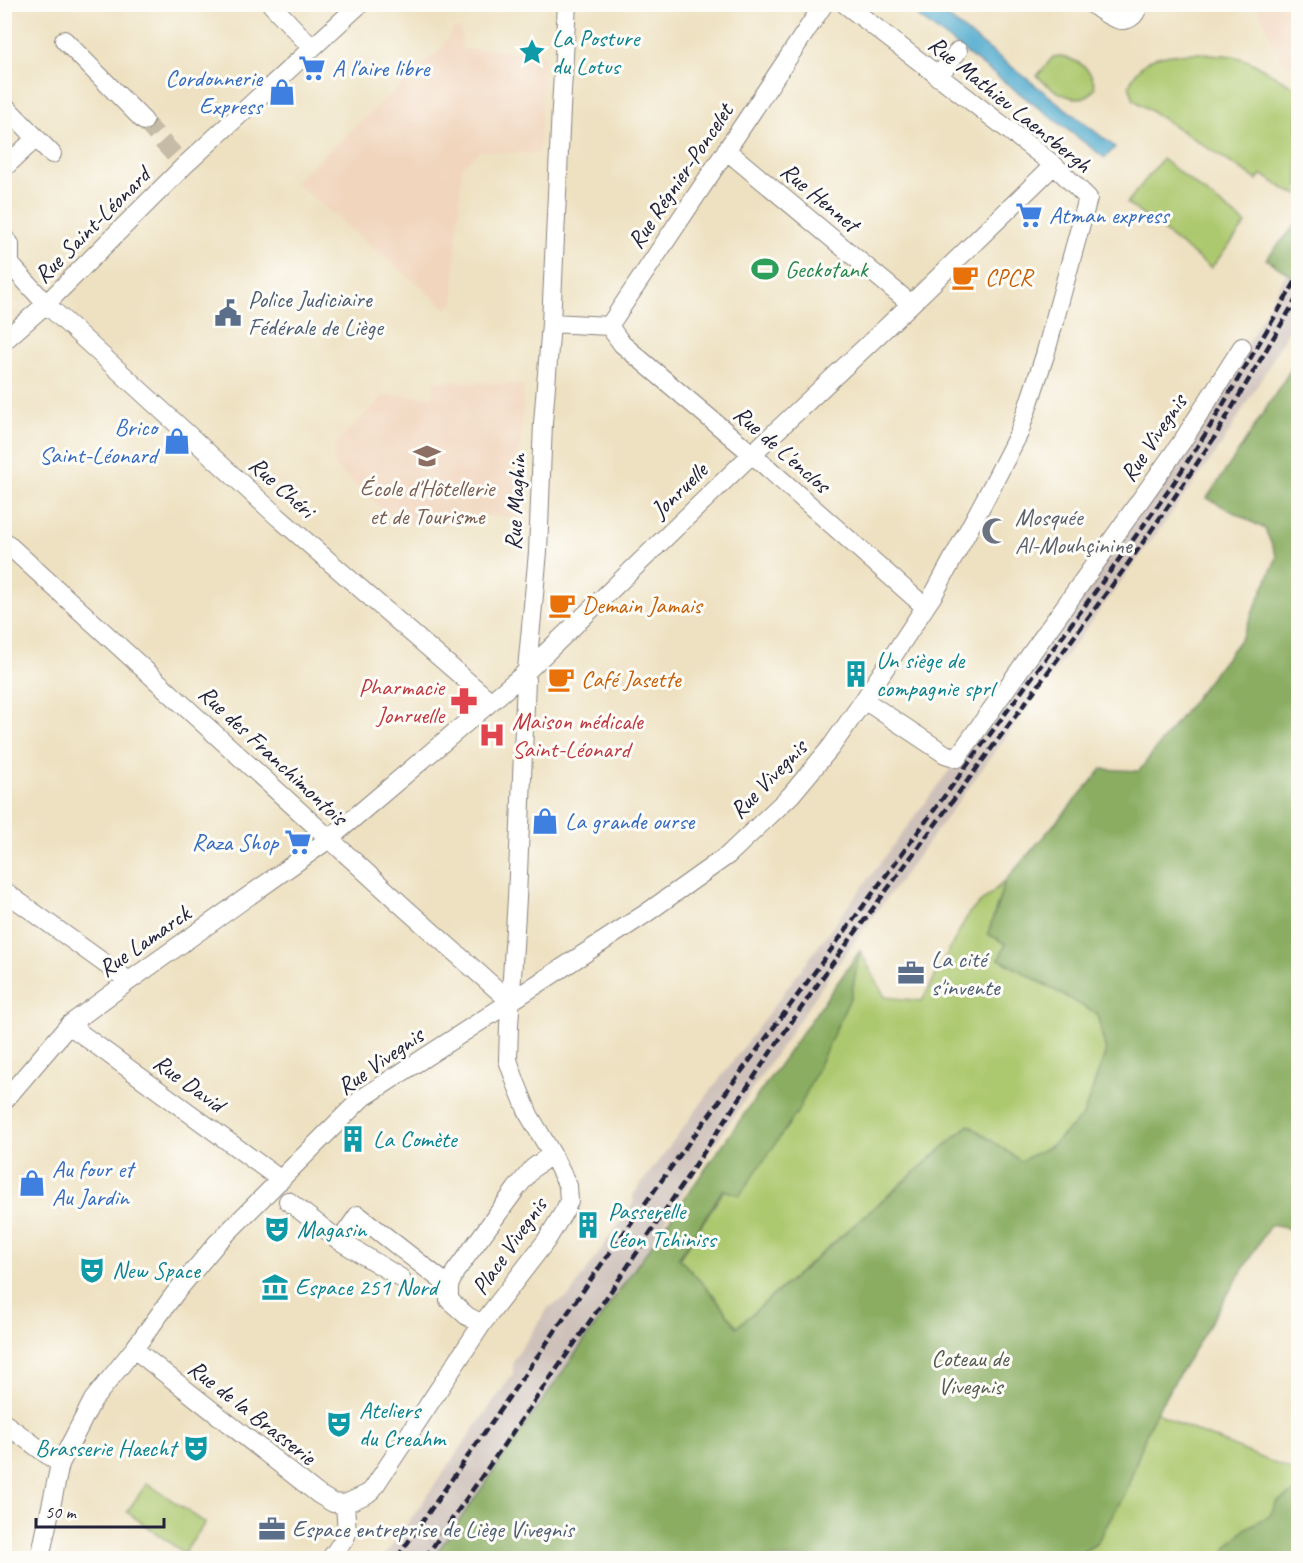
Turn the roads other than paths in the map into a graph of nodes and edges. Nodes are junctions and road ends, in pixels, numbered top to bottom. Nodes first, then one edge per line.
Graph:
1 (271, 4) edge
2 (360, 4) edge
3 (567, 4) edge
4 (824, 4) edge
5 (845, 4) edge
6 (1139, 4) edge
7 (1098, 10) edge
8 (64, 40) dead end
9 (312, 48) junction
10 (958, 51) dead end
11 (938, 77) junction
12 (4, 105) edge
13 (144, 121) tunnel mouth
14 (36, 138) junction
15 (726, 150) junction
16 (52, 154) dead end
17 (1053, 165) junction
18 (4, 168) edge
19 (1088, 198) joint
20 (4, 238) edge
21 (46, 304) junction
22 (911, 304) junction
23 (551, 323) junction
24 (609, 326) junction
25 (4, 341) edge
26 (1242, 347) dead end
27 (752, 454) junction
28 (4, 541) edge
29 (924, 606) junction
30 (526, 672) junction
31 (864, 700) junction
32 (490, 701) junction
33 (329, 839) junction
34 (4, 891) edge
35 (129, 981) junction
36 (511, 1002) junction
37 (69, 1025) junction
38 (4, 1101) edge
39 (552, 1154) junction
40 (281, 1180) junction
41 (288, 1201) dead end
42 (340, 1241) junction
43 (401, 1278) dead end
44 (449, 1286) junction
45 (482, 1324) junction
46 (134, 1349) junction
47 (4, 1423) edge
48 (60, 1464) junction
49 (345, 1504) junction
50 (40, 1558) edge
51 (331, 1558) edge

1 - 9 street
2 - 9 street, Rue Saint-Léonard
3 - 23 street, Rue Maghin
4 - 15 street, Rue Régnier-Poncelet
5 - 11 street, Rue Mathieu Laensbergh
6 - 7 street
8 - 13 street
9 - 21 street, Rue Saint-Léonard
10 - 11 street
11 - 17 street, Rue Mathieu Laensbergh
12 - 14 street
14 - 16 street
14 - 18 street
15 - 22 street, Rue Hennet
15 - 24 street, Rue Régnier-Poncelet
17 - 19 street, Rue Mathieu Laensbergh
17 - 22 street, Jonruelle
19 - 29 street, Rue Vivegnis
20 - 21 street, Rue Chéri
21 - 25 street, Rue Saint-Léonard
21 - 32 street, Rue Chéri
22 - 27 street, Jonruelle
23 - 24 street
23 - 30 street, Rue Maghin
24 - 27 street, Rue de L'enclos
26 - 31 street, Rue Vivegnis
27 - 29 street, Rue de L'enclos
27 - 30 street, Jonruelle
28 - 33 street, Rue des Franchimontois
29 - 31 street, Rue Vivegnis
30 - 32 street, Jonruelle
30 - 36 street, Rue Maghin
31 - 36 street, Rue Vivegnis
32 - 33 street, Jonruelle
33 - 35 street, Rue Lamarck
33 - 36 street, Rue des Franchimontois
34 - 35 street
35 - 37 street, Rue Lamarck
36 - 39 street, Place Vivegnis
36 - 40 street, Rue Vivegnis
37 - 38 street, Rue Lamarck
37 - 40 street, Rue David
39 - 44 street, Place Vivegnis
39 - 45 street, Place Vivegnis
40 - 46 street, Rue Vivegnis
41 - 42 street
42 - 43 street
42 - 44 street
44 - 45 street, Place Vivegnis
45 - 49 street
46 - 48 street, Rue Vivegnis
46 - 49 street, Rue de la Brasserie
47 - 48 street
48 - 50 street, Rue Vivegnis
49 - 51 street

